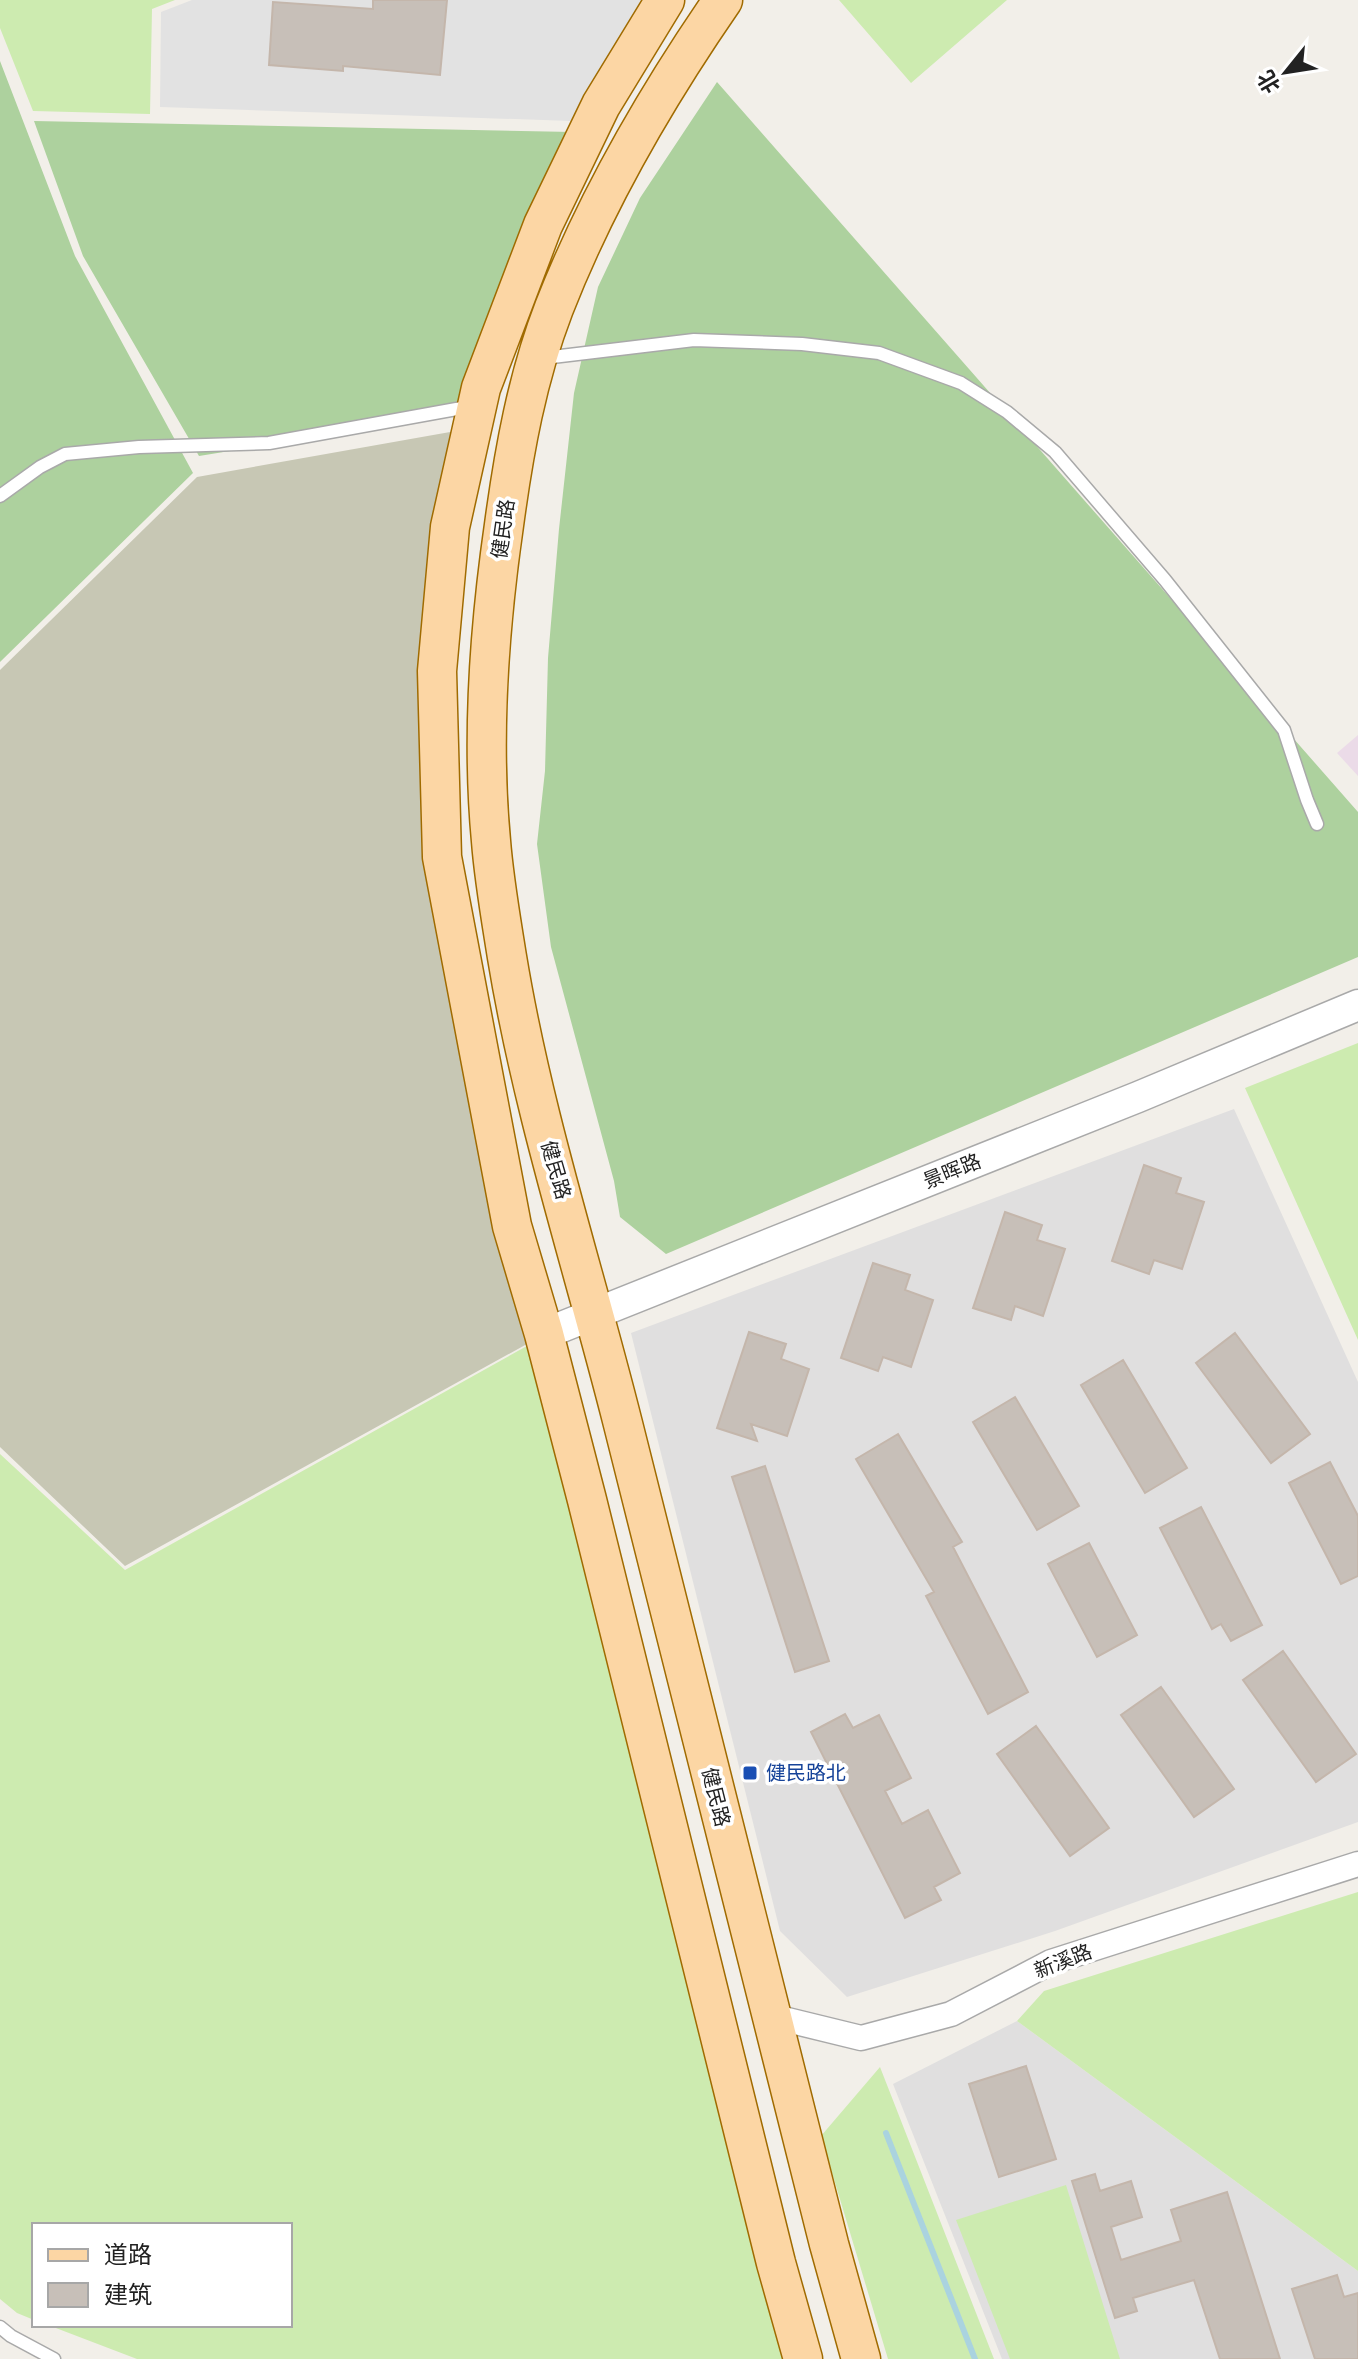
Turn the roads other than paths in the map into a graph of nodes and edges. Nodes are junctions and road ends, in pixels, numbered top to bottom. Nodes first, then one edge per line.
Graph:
1 (665, 0) edge
2 (723, 0) edge
3 (538, 358) junction
4 (477, 406) junction
5 (0, 496) edge
6 (1317, 824) dead end
7 (1358, 1005) edge
8 (595, 1314) junction
9 (544, 1334) junction
10 (1358, 1864) edge
11 (771, 2016) junction
12 (0, 2327) edge
13 (54, 2359) edge
14 (803, 2359) edge
15 (861, 2359) edge

1 - 4 main road
2 - 3 main road, 健民路
3 - 6 lane
3 - 8 main road, 健民路
4 - 5 lane
4 - 9 main road
7 - 8 street, 景晖路
8 - 9 street, 景晖路
8 - 11 main road, 健民路
9 - 14 main road
10 - 11 street, 新溪路
11 - 15 main road, 健民路
12 - 13 lane

